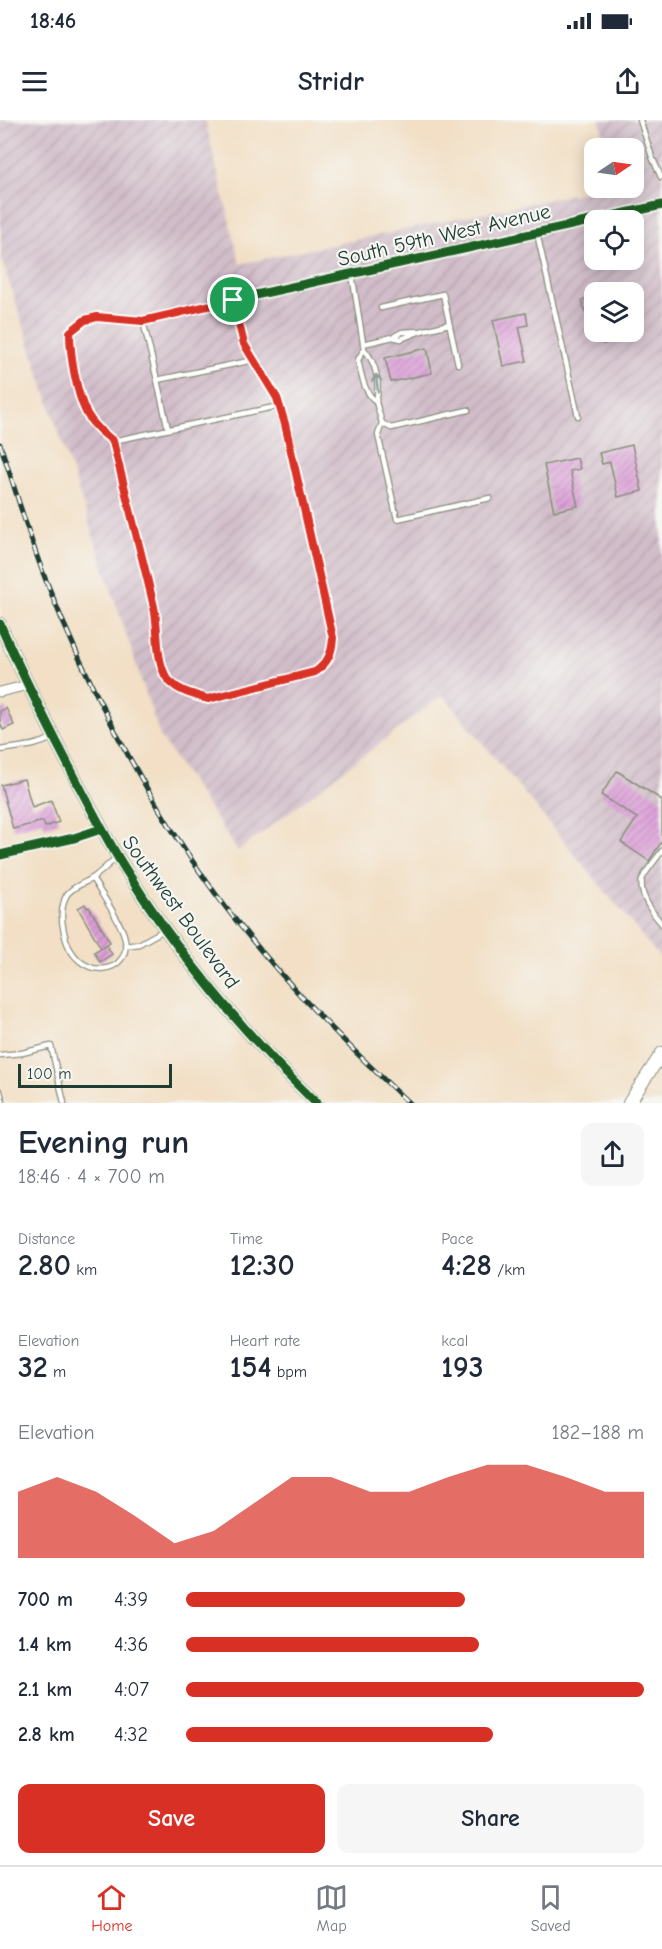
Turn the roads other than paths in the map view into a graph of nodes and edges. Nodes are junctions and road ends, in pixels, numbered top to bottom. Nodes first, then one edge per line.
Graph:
1 (640, 120) edge
2 (662, 178) edge
3 (662, 205) edge
4 (537, 233) junction
5 (352, 274) junction
6 (233, 300) junction
7 (381, 308) dead end
8 (143, 321) junction
9 (449, 324) junction
10 (364, 347) junction
11 (254, 360) junction
12 (458, 364) dead end
13 (157, 380) junction
14 (376, 402) junction
15 (279, 406) junction
16 (468, 410) dead end
17 (578, 416) dead end
18 (382, 423) junction
19 (168, 429) junction
20 (113, 441) junction
21 (490, 498) dead end
22 (0, 624) edge
23 (28, 685) junction
24 (0, 692) edge
25 (55, 737) junction
26 (0, 750) edge
27 (101, 829) junction
28 (662, 852) edge
29 (0, 855) edge
30 (117, 856) junction
31 (92, 878) junction
32 (662, 924) edge
33 (166, 929) junction
34 (125, 946) junction
35 (662, 1053) edge
36 (0, 1055) edge
37 (0, 1091) edge
38 (3, 1103) edge
39 (64, 1103) edge
40 (316, 1103) edge
41 (629, 1103) edge

1 - 2 lane
3 - 4 street, South 59th West Avenue
4 - 5 street, South 59th West Avenue
4 - 17 lane
5 - 6 street, South 59th West Avenue
5 - 10 lane
6 - 8 lane
6 - 11 lane
7 - 9 lane
8 - 13 lane
8 - 20 lane
9 - 10 lane
9 - 12 lane
14 -> 10 lane
10 - 14 lane
11 - 13 lane
11 - 15 lane
13 - 19 lane
14 - 18 lane
15 - 19 lane
15 - 20 lane
16 - 18 lane
18 - 21 lane
19 - 20 lane
22 - 23 street, Southwest Boulevard
23 - 24 street
23 - 25 street, Southwest Boulevard
25 - 26 lane
25 - 27 street, Southwest Boulevard
27 - 29 street
27 - 30 street, Southwest Boulevard
28 - 32 lane
30 - 31 lane
30 - 33 street, Southwest Boulevard
31 - 34 lane
31 - 34 lane
33 - 34 lane
33 - 40 street, Southwest Boulevard
35 - 41 street
36 - 39 lane
37 - 38 lane

